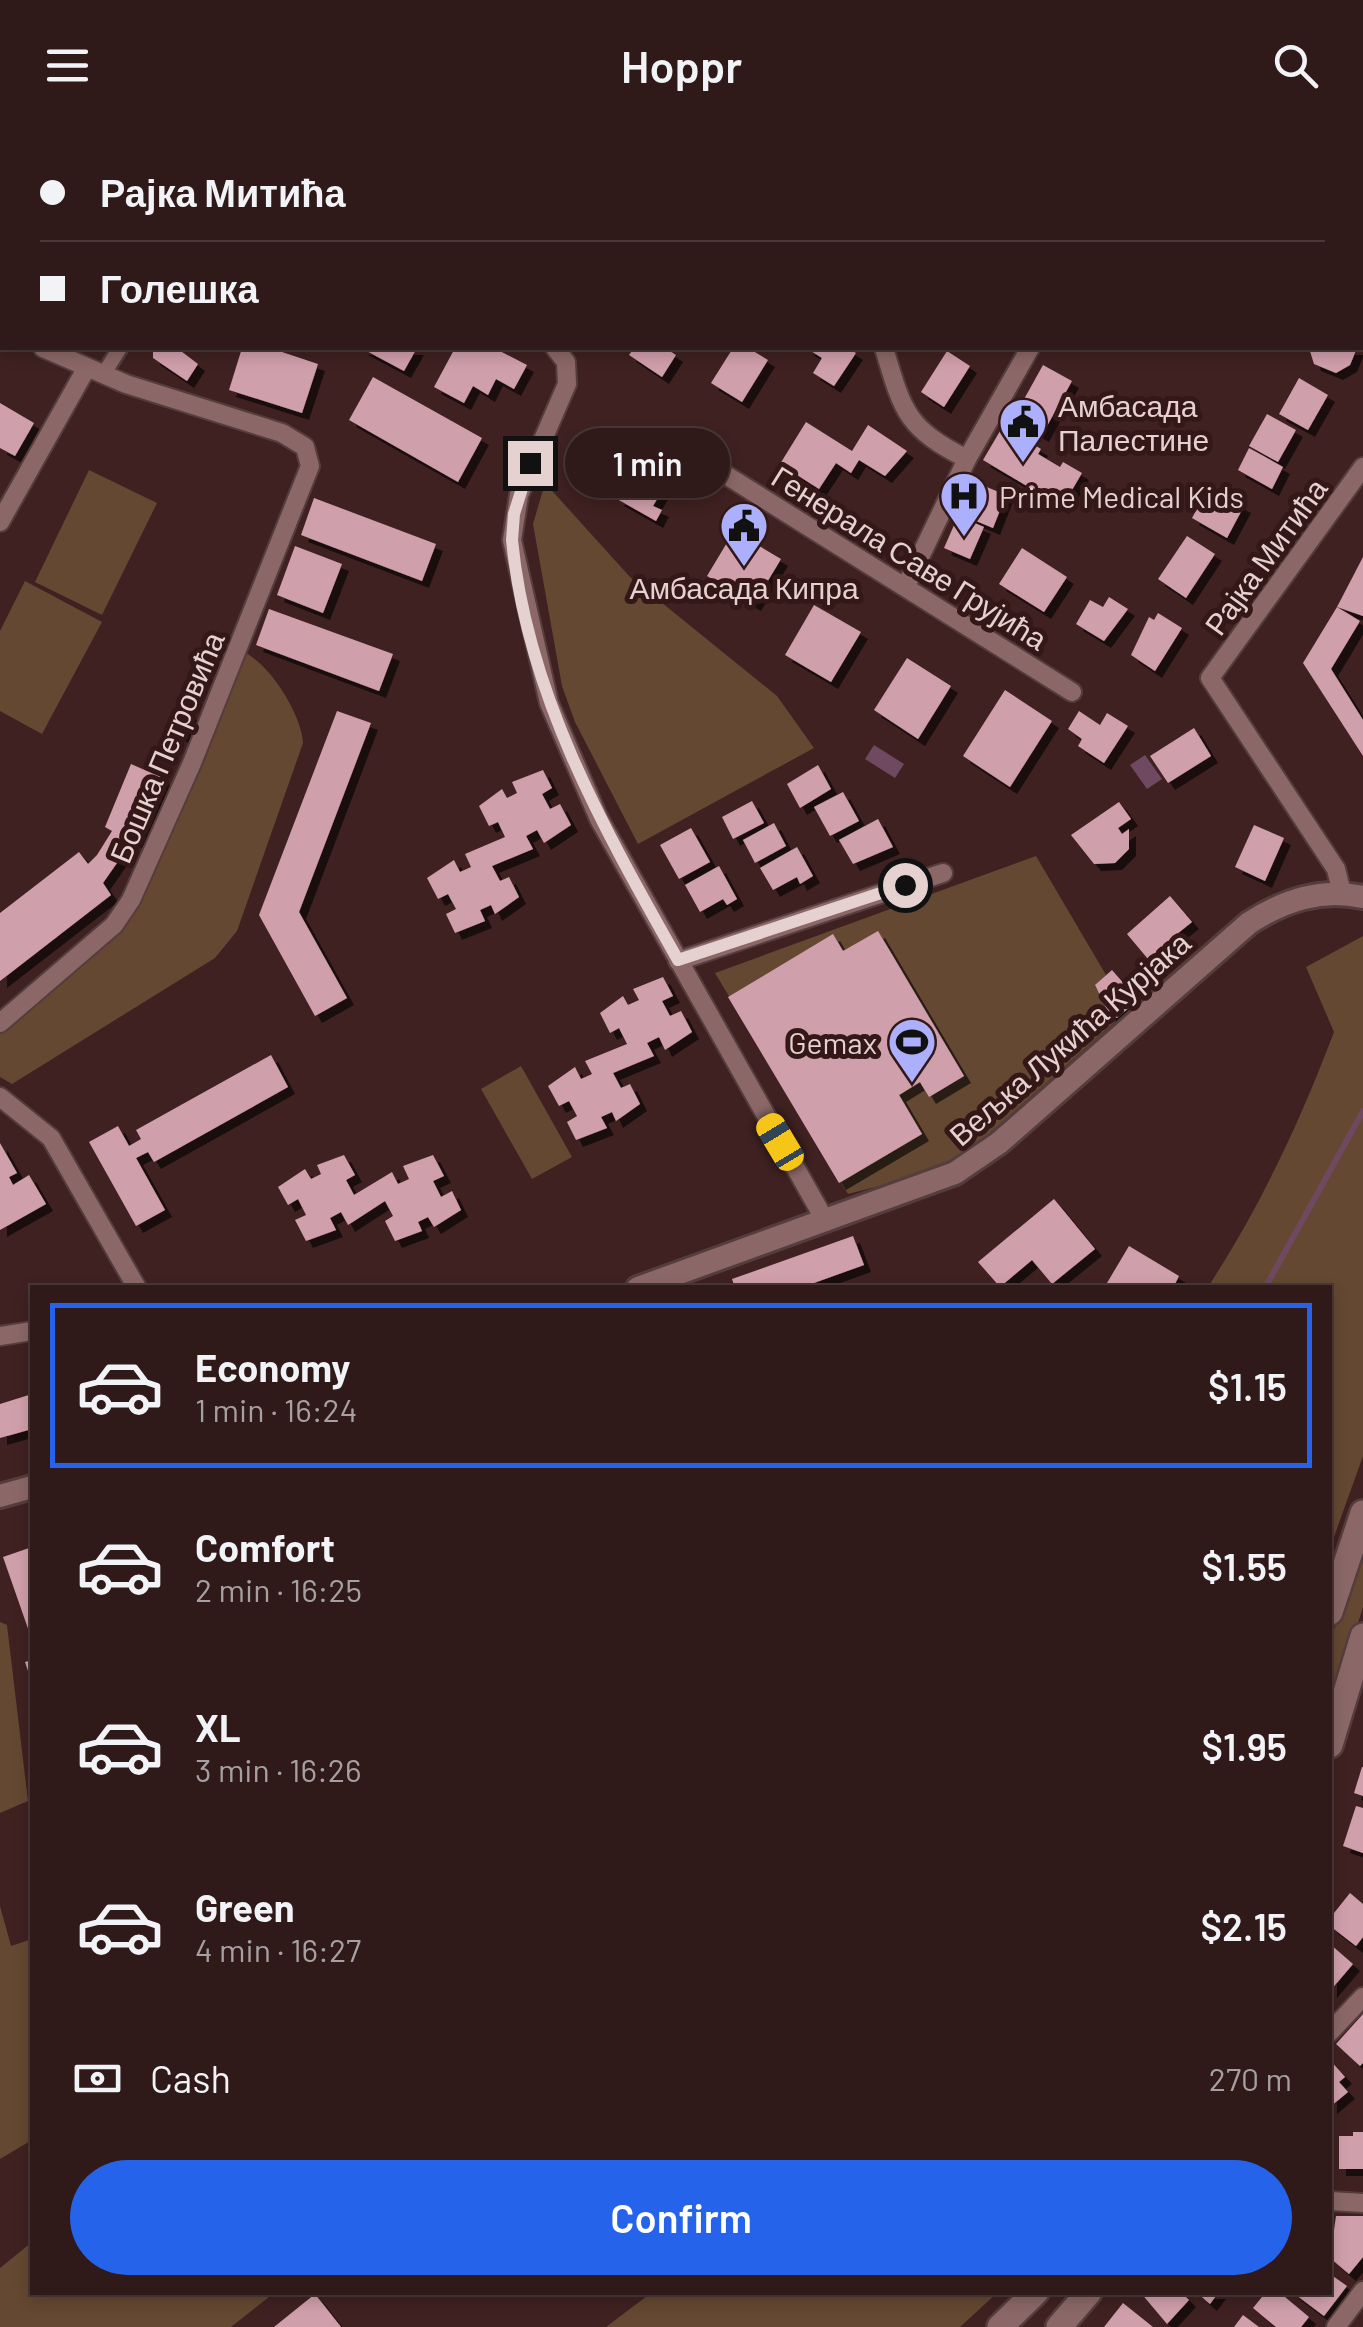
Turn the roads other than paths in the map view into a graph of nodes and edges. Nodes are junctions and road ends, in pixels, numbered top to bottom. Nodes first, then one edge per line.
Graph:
1 (47, 350) edge
2 (118, 350) edge
3 (557, 350) edge
4 (885, 350) edge
5 (1029, 350) edge
6 (95, 372) junction
7 (967, 459) junction
8 (1363, 467) edge
9 (718, 470) dead end
10 (0, 522) edge
11 (906, 586) junction
12 (1072, 692) dead end
13 (942, 873) dead end
14 (1352, 895) edge
15 (678, 960) junction
16 (0, 1023) edge
17 (0, 1097) edge
18 (826, 1222) junction
19 (134, 1285) edge
20 (647, 1285) edge
21 (30, 1331) edge
22 (0, 1336) edge
23 (30, 1488) edge
24 (0, 1496) edge
25 (1363, 1513) edge
26 (1332, 1606) edge
27 (1363, 1636) edge
28 (1332, 1739) edge
29 (1363, 1997) edge
30 (1332, 2030) edge
31 (1332, 2200) edge
32 (1363, 2203) edge
33 (1363, 2291) edge
34 (1033, 2295) edge
35 (1086, 2295) edge
36 (1000, 2327) edge
37 (1058, 2327) edge
38 (1336, 2327) edge

1 - 6 street
2 - 6 street
3 - 15 street
4 - 7 street
5 - 7 street
6 - 10 street
6 - 16 street, Бошка Петровића
7 - 11 street
8 - 14 street, Рајка Митића
9 - 11 street, Генерала Саве Грујића
11 - 12 street, Генерала Саве Грујића
13 - 15 street
14 - 18 street, Вељка Лукића Курјака
15 - 18 street
17 - 19 street
18 - 20 street, Вељка Лукића Курјака
21 - 22 street
23 - 24 street
25 - 26 main road
27 - 28 main road
29 - 30 street
31 - 32 street
33 - 38 street
34 - 36 main road
35 - 37 main road

